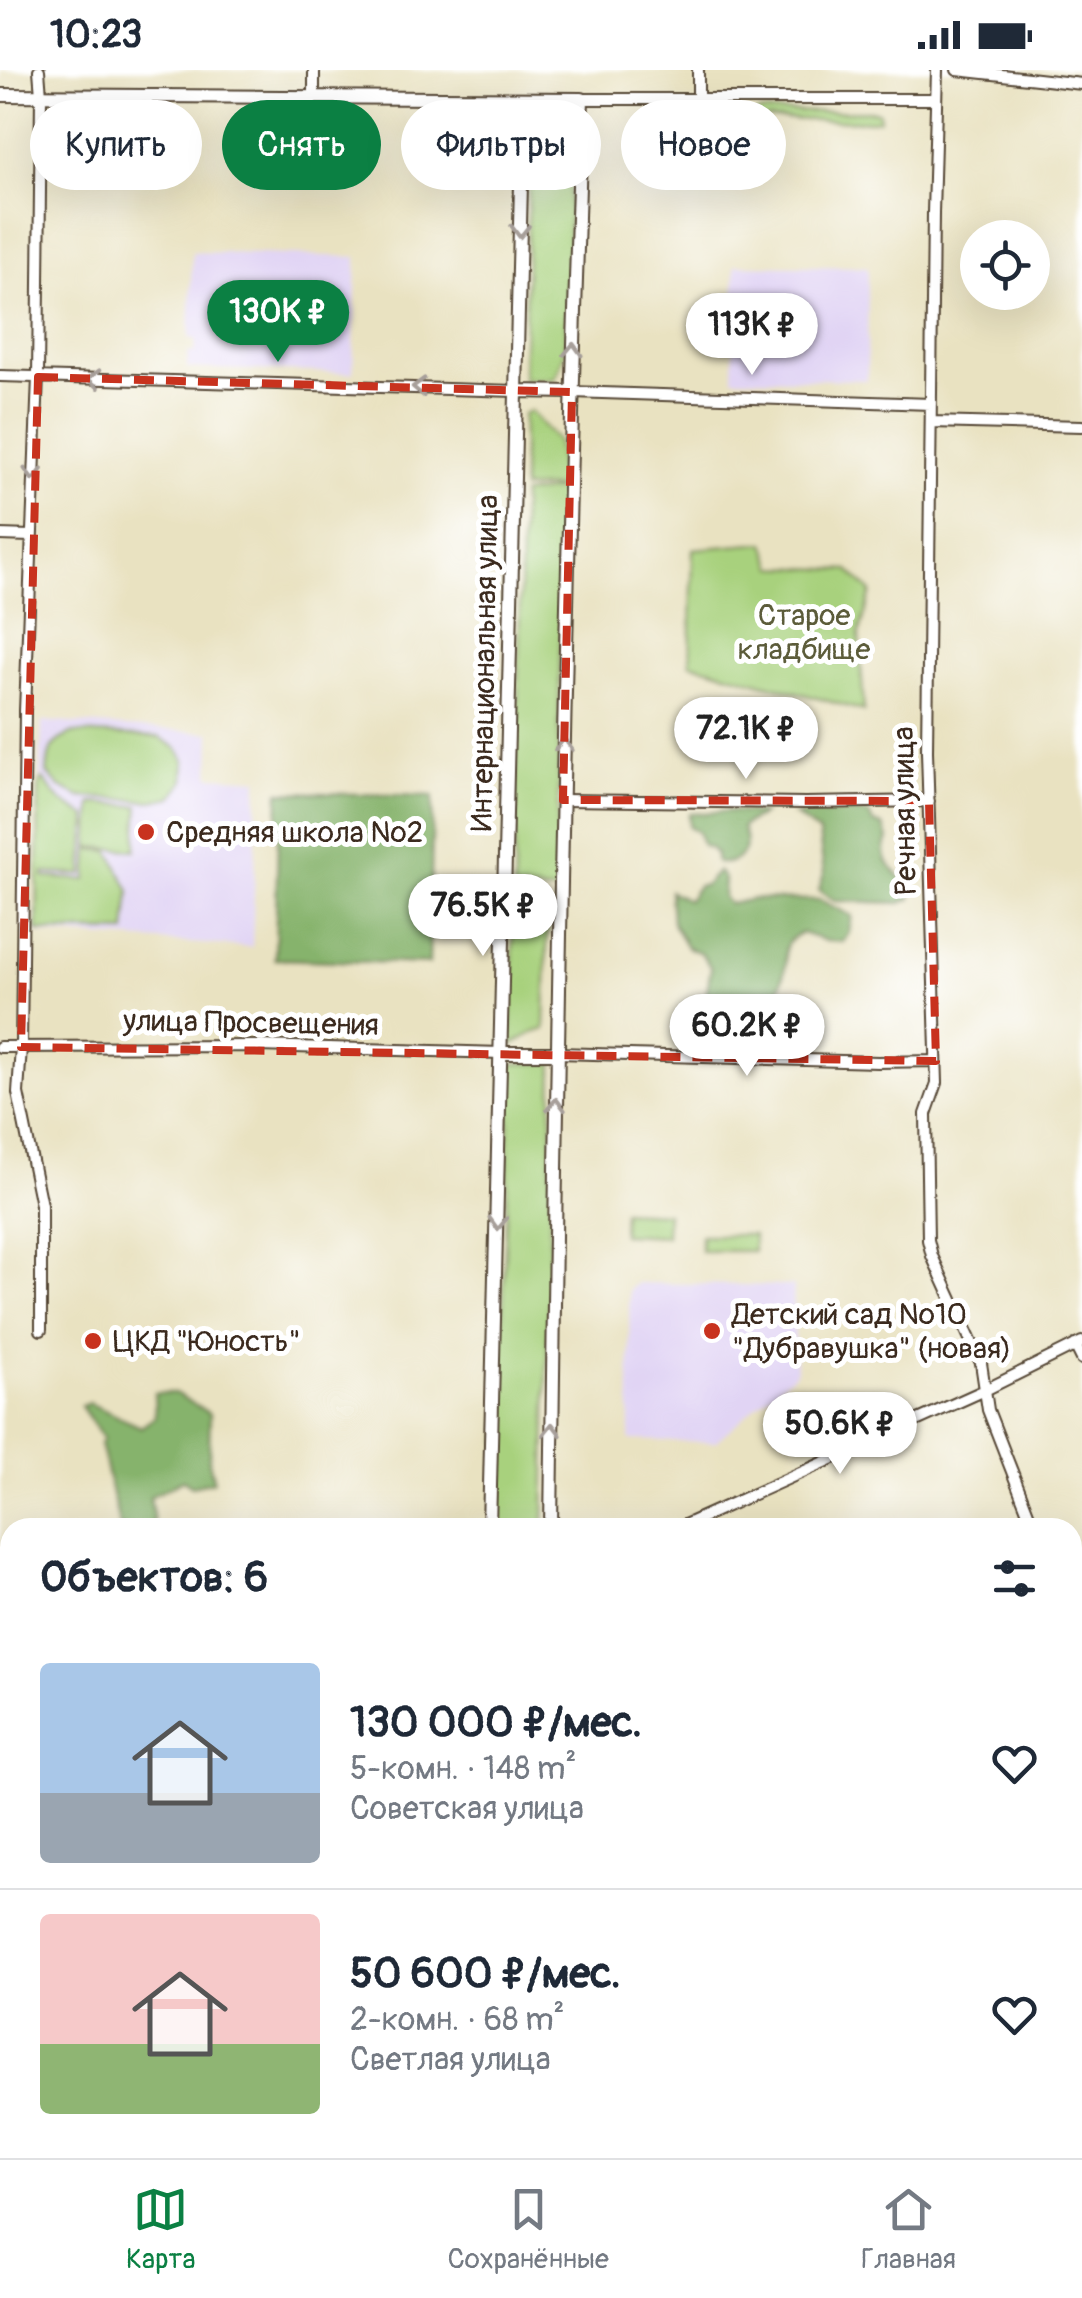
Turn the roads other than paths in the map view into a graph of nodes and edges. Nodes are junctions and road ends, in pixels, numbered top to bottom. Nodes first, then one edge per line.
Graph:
1 (39, 70) edge
2 (314, 70) edge
3 (698, 70) edge
4 (937, 70) edge
5 (957, 70) edge
6 (1082, 84) edge
7 (0, 95) edge
8 (48, 95) junction
9 (314, 97) junction
10 (523, 98) junction
11 (582, 99) junction
12 (698, 99) junction
13 (936, 99) junction
14 (0, 376) edge
15 (38, 377) junction
16 (516, 390) junction
17 (572, 392) junction
18 (930, 404) junction
19 (930, 422) junction
20 (1082, 426) edge
21 (0, 535) edge
22 (31, 536) junction
23 (563, 800) junction
24 (929, 801) junction
25 (0, 1046) edge
26 (21, 1047) junction
27 (557, 1053) junction
28 (502, 1054) junction
29 (936, 1061) junction
30 (41, 1330) dead end
31 (1078, 1344) edge
32 (1082, 1360) edge
33 (984, 1390) junction
34 (489, 1518) edge
35 (551, 1518) edge
36 (700, 1518) edge
37 (1030, 1518) edge

1 - 8 street
2 - 9 street
3 - 12 street
4 - 13 street, Речная улица
5 - 6 street
7 - 8 main road
8 - 9 main road
8 - 15 street
9 - 10 main road
10 - 11 main road
10 -> 16 main road, Интернациональная улица
11 - 12 street
17 -> 11 main road
12 - 13 street
13 - 18 street, Речная улица
14 - 15 street
16 -> 15 street
15 -> 22 street
16 - 17 main road
16 - 28 main road, Интернациональная улица
17 - 18 street
23 -> 17 main road
18 - 19 street, Речная улица
19 - 20 street
19 - 24 street, Речная улица
21 - 22 street
22 - 26 street
23 - 24 street
23 - 27 main road
24 - 29 street, Речная улица
25 - 26 street, улица Просвещения
26 - 28 street, улица Просвещения
26 - 30 street
27 - 28 main road
27 - 29 street
35 -> 27 main road
28 -> 34 main road, Интернациональная улица
29 - 33 street, Речная улица
31 - 32 street
31 - 33 street
33 - 36 street
33 - 37 street, Речная улица

